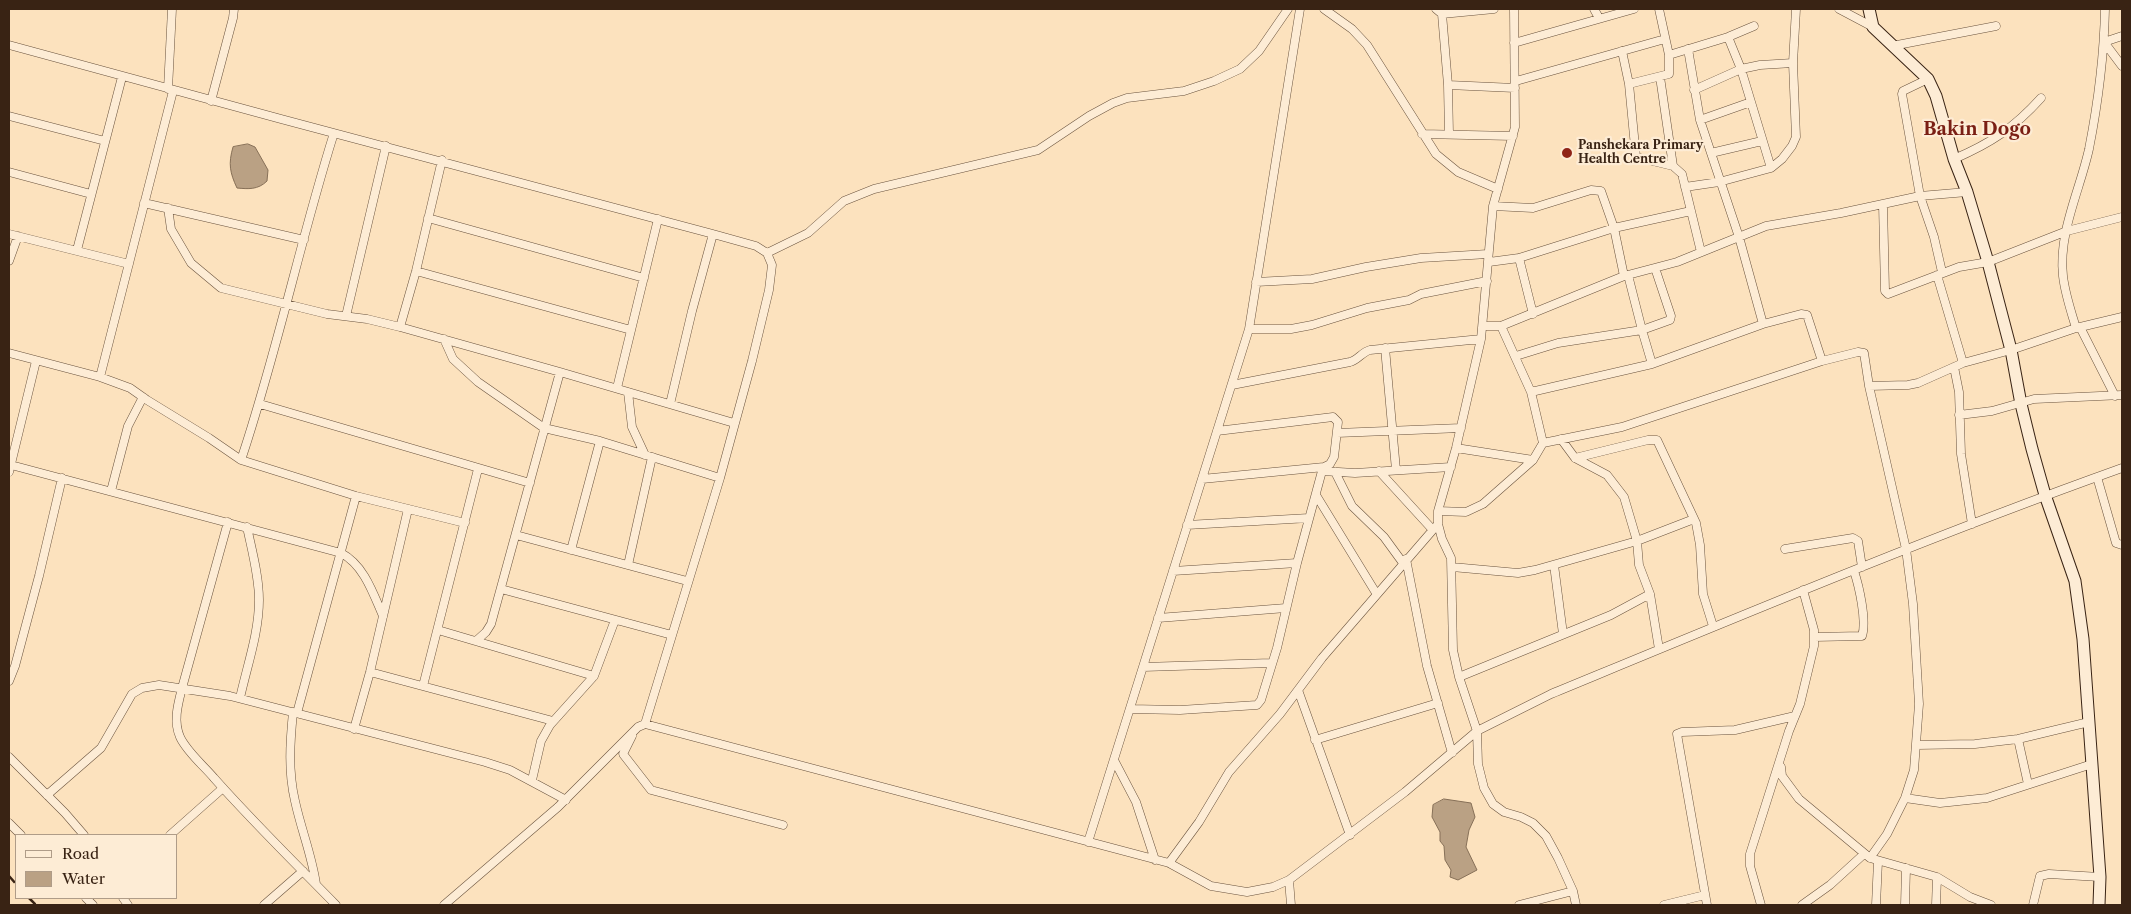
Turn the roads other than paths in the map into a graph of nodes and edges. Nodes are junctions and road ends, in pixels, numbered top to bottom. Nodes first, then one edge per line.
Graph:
1 (172, 9) edge
2 (234, 9) edge
3 (1288, 9) edge
4 (1300, 9) edge
5 (1324, 9) edge
6 (1494, 9) edge
7 (1514, 9) edge
8 (1594, 9) edge
9 (1634, 9) edge
10 (1659, 9) edge
11 (1796, 9) edge
12 (1839, 9) edge
13 (1873, 9) edge
14 (2106, 9) edge
15 (1439, 11) edge
16 (1599, 18) junction
17 (1754, 26) dead end
18 (1996, 26) dead end
19 (1873, 27) junction
20 (2122, 36) edge
21 (1728, 37) junction
22 (1665, 39) junction
23 (2104, 42) junction
24 (1514, 43) junction
25 (9, 45) edge
26 (1892, 46) junction
27 (1688, 49) junction
28 (1622, 51) junction
29 (1669, 55) junction
30 (1793, 63) junction
31 (2122, 66) edge
32 (1741, 69) junction
33 (122, 77) junction
34 (1660, 77) junction
35 (1928, 79) junction
36 (1629, 84) junction
37 (1448, 85) junction
38 (1515, 85) junction
39 (170, 90) junction
40 (1694, 90) junction
41 (2041, 98) dead end
42 (211, 101) junction
43 (1750, 102) junction
44 (9, 116) edge
45 (1700, 120) junction
46 (334, 133) junction
47 (1422, 134) junction
48 (1449, 134) junction
49 (1512, 136) junction
50 (105, 141) junction
51 (1762, 141) junction
52 (386, 146) junction
53 (1711, 153) junction
54 (1954, 159) junction
55 (442, 160) junction
56 (1673, 166) junction
57 (1771, 168) junction
58 (9, 172) edge
59 (1719, 182) junction
60 (1685, 187) junction
61 (1498, 188) junction
62 (1967, 192) junction
63 (91, 194) junction
64 (1920, 196) junction
65 (144, 202) junction
66 (1883, 204) junction
67 (1493, 206) junction
68 (168, 208) junction
69 (1691, 211) junction
70 (2122, 217) edge
71 (428, 218) junction
72 (658, 219) junction
73 (1614, 228) junction
74 (2067, 231) junction
75 (9, 234) edge
76 (714, 234) junction
77 (18, 236) junction
78 (1738, 237) junction
79 (304, 240) junction
80 (77, 250) junction
81 (1701, 252) junction
82 (767, 253) junction
83 (1488, 258) junction
84 (1519, 258) junction
85 (9, 261) edge
86 (1988, 262) junction
87 (128, 264) junction
88 (1655, 268) junction
89 (416, 271) junction
90 (1939, 274) junction
91 (1626, 275) junction
92 (644, 278) junction
93 (1487, 281) junction
94 (1256, 282) junction
95 (287, 303) junction
96 (1533, 314) junction
97 (346, 316) junction
98 (2122, 317) edge
99 (1763, 324) junction
100 (1483, 326) junction
101 (1501, 326) junction
102 (400, 327) junction
103 (2078, 327) junction
104 (1249, 329) junction
105 (631, 330) junction
106 (1642, 330) junction
107 (1481, 338) junction
108 (444, 339) junction
109 (1385, 348) junction
110 (2011, 350) junction
111 (9, 353) edge
112 (1516, 356) junction
113 (36, 361) junction
114 (1822, 361) junction
115 (1964, 363) junction
116 (1652, 364) junction
117 (1954, 367) junction
118 (560, 372) junction
119 (100, 377) junction
120 (1232, 385) junction
121 (1869, 386) junction
122 (617, 388) junction
123 (628, 392) junction
124 (1531, 392) junction
125 (2118, 396) edge
126 (143, 397) junction
127 (260, 404) junction
128 (670, 404) junction
129 (2021, 404) junction
130 (1959, 415) junction
131 (734, 423) junction
132 (544, 428) junction
133 (1461, 428) junction
134 (1393, 430) junction
135 (1217, 431) junction
136 (1337, 432) junction
137 (1562, 439) junction
138 (600, 441) junction
139 (1543, 442) junction
140 (1456, 448) junction
141 (648, 456) junction
142 (1575, 458) junction
143 (241, 460) junction
144 (1533, 460) junction
145 (1451, 467) junction
146 (10, 468) edge
147 (2122, 468) edge
148 (478, 469) junction
149 (1323, 469) junction
150 (1396, 470) junction
151 (1379, 471) junction
152 (1335, 472) junction
153 (2097, 477) junction
154 (62, 478) junction
155 (720, 478) junction
156 (1202, 479) junction
157 (530, 483) junction
158 (111, 491) junction
159 (1316, 495) junction
160 (2045, 495) junction
161 (356, 496) junction
162 (408, 509) junction
163 (1438, 511) junction
164 (1309, 518) junction
165 (1694, 519) junction
166 (228, 522) junction
167 (465, 523) junction
168 (1972, 524) junction
169 (1187, 525) junction
170 (247, 527) junction
171 (1435, 527) junction
172 (516, 535) junction
173 (1637, 541) junction
174 (2122, 546) edge
175 (1785, 549) dead end
176 (1906, 549) junction
177 (571, 550) junction
178 (341, 552) junction
179 (1404, 561) junction
180 (1297, 563) junction
181 (628, 565) junction
182 (1554, 565) junction
183 (1452, 567) junction
184 (1858, 569) junction
185 (1173, 571) junction
186 (687, 581) junction
187 (501, 589) junction
188 (1803, 590) junction
189 (1376, 594) junction
190 (1650, 594) junction
191 (1286, 608) junction
192 (383, 616) junction
193 (1158, 618) junction
194 (615, 620) junction
195 (1714, 626) junction
196 (438, 630) junction
197 (1563, 634) junction
198 (672, 635) junction
199 (1814, 637) junction
200 (476, 641) junction
201 (1659, 649) junction
202 (1271, 663) junction
203 (1143, 667) junction
204 (370, 672) junction
205 (594, 676) junction
206 (1458, 677) junction
207 (9, 681) edge
208 (423, 686) junction
209 (182, 688) junction
210 (1298, 690) junction
211 (240, 698) junction
212 (1438, 703) junction
213 (1130, 709) junction
214 (295, 713) junction
215 (1795, 716) junction
216 (553, 721) junction
217 (2089, 722) junction
218 (645, 724) junction
219 (354, 729) junction
220 (635, 730) junction
221 (1478, 731) junction
222 (2018, 739) junction
223 (1315, 740) junction
224 (1917, 745) junction
225 (1452, 754) junction
226 (9, 757) edge
227 (1114, 760) junction
228 (1780, 762) junction
229 (2092, 764) junction
230 (532, 780) junction
231 (2028, 784) junction
232 (223, 788) junction
233 (47, 795) junction
234 (1905, 798) junction
235 (566, 800) junction
236 (9, 823) edge
237 (783, 825) dead end
238 (20, 834) edge
239 (83, 834) edge
240 (171, 834) edge
241 (1350, 835) junction
242 (1088, 842) junction
243 (1867, 856) junction
244 (1155, 860) junction
245 (1878, 861) junction
246 (1169, 864) junction
247 (1906, 868) junction
248 (303, 871) junction
249 (1936, 877) junction
250 (2100, 877) junction
251 (1289, 880) junction
252 (316, 884) junction
253 (1573, 891) junction
254 (1704, 895) junction
255 (1969, 901) edge
256 (264, 905) edge
257 (336, 905) edge
258 (444, 905) edge
259 (1291, 905) edge
260 (1519, 905) edge
261 (1576, 905) edge
262 (1664, 905) edge
263 (1707, 905) edge
264 (1761, 905) edge
265 (1802, 905) edge
266 (1876, 905) edge
267 (1904, 905) edge
268 (1936, 905) edge
269 (1990, 905) edge
270 (2033, 905) edge
271 (2099, 905) edge

1 - 39 street
2 - 42 street
3 - 82 street
4 - 94 street
5 - 47 street
6 - 15 street
7 - 24 street
8 - 16 street
9 - 16 street
10 - 22 street
11 - 30 street
12 - 19 street
13 - 19 street
14 - 23 street
15 - 37 street
16 - 24 street
17 - 21 street
18 - 26 street
19 - 26 street
20 - 23 street
21 - 27 street
21 - 32 street
22 - 28 street
22 - 29 street
23 - 31 street
23 - 74 street
24 - 38 street
25 - 33 street
26 - 35 street
27 - 29 street
27 - 40 street
28 - 36 street
28 - 38 street
29 - 34 street
30 - 32 street
30 - 57 street
32 - 40 street
32 - 43 street
33 - 39 street
33 - 50 street
34 - 36 street
34 - 56 street
35 - 54 street
35 - 64 street
36 - 56 street
37 - 38 street
37 - 48 street
38 - 49 street
39 - 42 street
39 - 65 street
40 - 45 street
41 - 54 street
42 - 46 street
43 - 45 street
43 - 51 street
44 - 50 street
45 - 53 street
46 - 52 street
46 - 79 street
47 - 48 street
47 - 61 street
48 - 49 street
49 - 61 street
50 - 63 street
51 - 53 street
51 - 57 street
52 - 55 street
52 - 97 street
53 - 59 street
54 - 62 street
55 - 71 street
55 - 72 street
56 - 60 street
57 - 59 street
58 - 63 street
59 - 60 street
59 - 78 street
60 - 69 street
61 - 67 street
62 - 64 street
62 - 86 street
63 - 80 street
64 - 66 street
64 - 90 street
65 - 68 street
65 - 87 street
66 - 78 street
66 - 90 street
67 - 73 street
67 - 83 street
68 - 79 street
68 - 95 street
69 - 73 street
69 - 81 street
70 - 74 street
71 - 89 street
71 - 92 street
72 - 76 street
72 - 92 street
73 - 84 street
73 - 91 street
74 - 86 street
74 - 103 street
75 - 77 street
76 - 82 street
76 - 128 street
77 - 80 street
77 - 85 street
78 - 81 street
78 - 99 street
79 - 95 street
80 - 87 street
81 - 88 street
82 - 131 street
83 - 84 street
83 - 93 street
83 - 94 street
84 - 96 street
86 - 90 street
86 - 110 street
87 - 119 street
88 - 91 street
88 - 106 street
89 - 102 street
89 - 105 street
90 - 115 street
91 - 96 street
91 - 106 street
92 - 105 street
93 - 100 street
93 - 104 street
94 - 104 street
95 - 97 street
95 - 127 street
96 - 101 street
97 - 102 street
98 - 103 street
99 - 114 street
99 - 116 street
100 - 101 street
100 - 107 street
101 - 112 street
102 - 108 street
103 - 110 street
103 - 125 street
104 - 120 street
105 - 122 street
106 - 112 street
106 - 116 street
107 - 109 street
107 - 133 street
108 - 118 street
108 - 132 street
109 - 120 street
109 - 134 street
110 - 115 street
110 - 129 street
111 - 113 street
112 - 124 street
113 - 119 street
113 - 146 street
114 - 121 street
114 - 137 street
115 - 117 street
116 - 124 street
117 - 121 street
117 - 130 street
118 - 122 street
118 - 132 street
119 - 126 street
120 - 135 street
121 - 176 street
122 - 123 street
123 - 128 street
123 - 141 street
124 - 139 street
125 - 129 street
126 - 143 street
126 - 158 street
127 - 143 street
127 - 148 street
128 - 131 street
129 - 130 street
129 - 160 street
130 - 168 street
131 - 155 street
132 - 138 street
132 - 157 street
133 - 134 street
133 - 140 street
134 - 136 street
134 - 150 street
135 - 136 street
135 - 156 street
136 - 149 street
137 - 139 street
137 - 142 street
138 - 141 street
138 - 177 street
139 - 144 street
140 - 144 street
140 - 145 street
141 - 155 street
141 - 181 street
142 - 165 street
142 - 173 street
143 - 161 street
144 - 163 street
145 - 150 street
145 - 163 street
146 - 154 street
147 - 153 street
148 - 157 street
148 - 167 street
149 - 152 street
149 - 156 street
149 - 159 street
150 - 151 street
151 - 152 street
151 - 171 street
152 - 179 street
153 - 160 street
153 - 174 street
154 - 158 street
154 - 207 street
155 - 186 street
156 - 169 street
157 - 172 street
158 - 166 street
159 - 164 street
159 - 189 street
160 - 168 street
160 - 217 street
161 - 162 street
161 - 178 street
162 - 167 street
162 - 192 street
163 - 171 street
164 - 169 street
164 - 180 street
165 - 173 street
165 - 195 street
166 - 170 street
166 - 209 street
167 - 196 street
168 - 176 street
169 - 185 street
170 - 178 street
170 - 211 street
171 - 179 street
171 - 183 street
172 - 177 street
172 - 187 street
173 - 182 street
173 - 190 street
175 - 184 street
176 - 184 street
176 - 224 street
177 - 181 street
178 - 192 street
178 - 214 street
179 - 189 street
179 - 212 street
180 - 185 street
180 - 191 street
181 - 186 street
182 - 183 street
182 - 197 street
183 - 206 street
184 - 188 street
184 - 199 street
185 - 193 street
186 - 198 street
187 - 194 street
187 - 200 street
188 - 195 street
188 - 199 street
189 - 210 street
190 - 197 street
190 - 201 street
191 - 193 street
191 - 202 street
192 - 204 street
193 - 203 street
194 - 198 street
194 - 205 street
195 - 201 street
196 - 200 street
196 - 208 street
197 - 206 street
198 - 218 street
199 - 215 street
200 - 205 street
201 - 221 street
202 - 203 street
202 - 213 street
203 - 213 street
204 - 208 street
204 - 219 street
205 - 216 street
206 - 221 street
208 - 216 street
209 - 211 street
209 - 232 street
209 - 233 street
210 - 223 street
210 - 246 street
211 - 214 street
212 - 223 street
212 - 225 street
213 - 227 street
214 - 219 street
214 - 252 street
215 - 228 street
215 - 254 street
216 - 230 street
217 - 222 street
217 - 229 street
218 - 220 street
218 - 242 street
219 - 230 street
220 - 235 street
220 - 237 street
221 - 225 street
221 - 253 street
222 - 224 street
222 - 231 street
223 - 241 street
224 - 234 street
225 - 241 street
226 - 233 street
227 - 242 street
227 - 244 street
228 - 243 street
228 - 264 street
229 - 231 street
229 - 250 street
230 - 235 street
231 - 234 street
232 - 240 street
232 - 248 street
233 - 239 street
234 - 243 street
235 - 258 street
236 - 238 street
241 - 251 street
242 - 244 street
243 - 245 street
243 - 265 street
244 - 246 street
245 - 247 street
245 - 266 street
246 - 251 street
247 - 249 street
247 - 267 street
248 - 252 street
248 - 256 street
249 - 255 street
249 - 268 street
250 - 270 street
250 - 271 street
251 - 259 street
252 - 257 street
253 - 260 street
253 - 261 street
254 - 262 street
254 - 263 street
255 - 269 street

